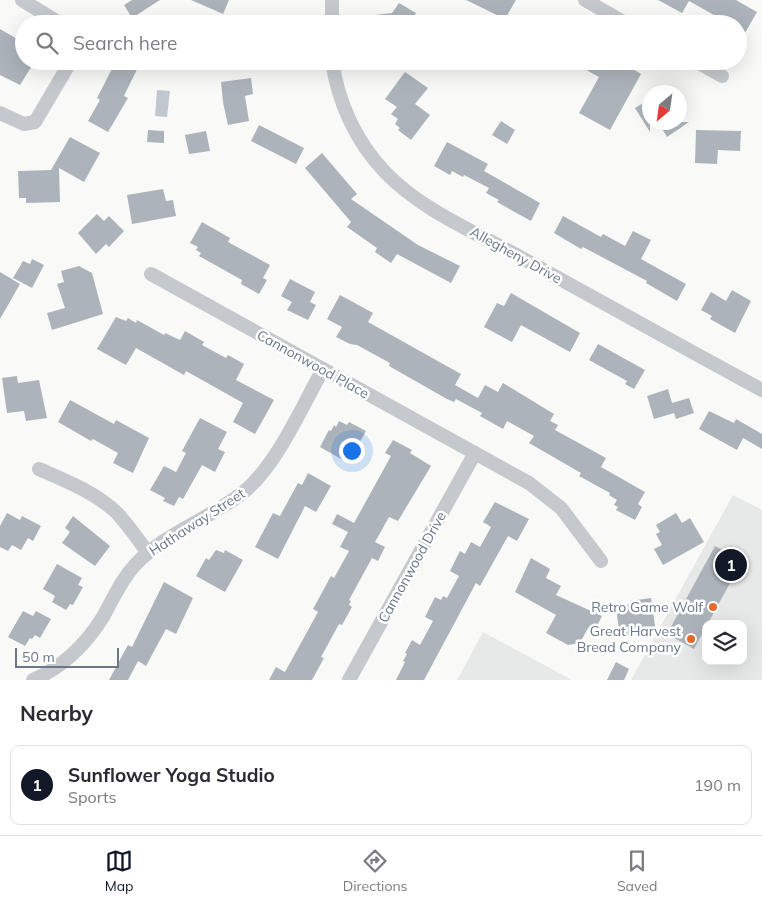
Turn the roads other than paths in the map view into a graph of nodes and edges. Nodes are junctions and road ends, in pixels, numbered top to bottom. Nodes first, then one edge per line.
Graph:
1 (22, 0) edge
2 (332, 0) edge
3 (584, 0) edge
4 (46, 15) edge
5 (332, 15) edge
6 (612, 15) edge
7 (66, 70) edge
8 (334, 70) edge
9 (711, 70) edge
10 (722, 76) dead end
11 (0, 113) edge
12 (151, 274) dead end
13 (323, 370) junction
14 (762, 390) edge
15 (476, 454) junction
16 (39, 469) dead end
17 (148, 553) junction
18 (601, 561) dead end
19 (33, 680) edge
20 (349, 680) edge

1 - 4 street
2 - 5 street
3 - 6 street
7 - 11 street
8 - 14 street, Allegheny Drive
9 - 10 street
12 - 13 street, Cannonwood Place
13 - 15 street, Cannonwood Place
13 - 17 street, Hathaway Street
15 - 18 street, Cannonwood Place
15 - 20 street, Cannonwood Drive
16 - 17 street
17 - 19 street, Hathaway Street

